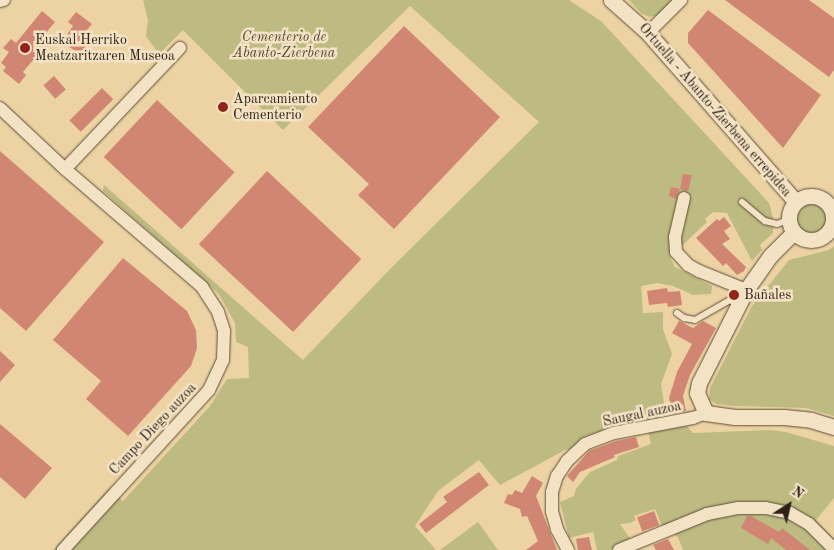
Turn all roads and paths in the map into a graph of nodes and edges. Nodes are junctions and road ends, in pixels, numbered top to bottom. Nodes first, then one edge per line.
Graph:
1 (4, 0) edge
2 (611, 0) edge
3 (681, 0) edge
4 (0, 1) edge
5 (648, 33) junction
6 (180, 48) dead end
7 (0, 108) edge
8 (65, 169) junction
9 (684, 198) dead end
10 (742, 202) dead end
11 (795, 202) junction
12 (833, 209) edge
13 (791, 226) junction
14 (746, 290) junction
15 (738, 304) junction
16 (677, 312) dead end
17 (706, 413) junction
18 (834, 427) edge
19 (63, 550) edge
20 (568, 550) edge
21 (619, 550) edge
22 (834, 550) edge

1 - 4 street
2 - 5 street, Ortuella - Abanto-Zierbena errepidea
3 - 5 street
5 - 11 street, Ortuella - Abanto-Zierbena errepidea
6 - 8 street
7 - 8 street, Campo Diego auzoa
8 - 19 street, Campo Diego auzoa
9 - 14 street
10 - 13 lane
11 - 12 street
11 - 13 street
12 - 13 street
13 - 14 street
14 - 15 street
15 - 16 lane
15 - 17 street
17 - 18 street
17 - 20 street, Saugal auzoa
21 - 22 street

